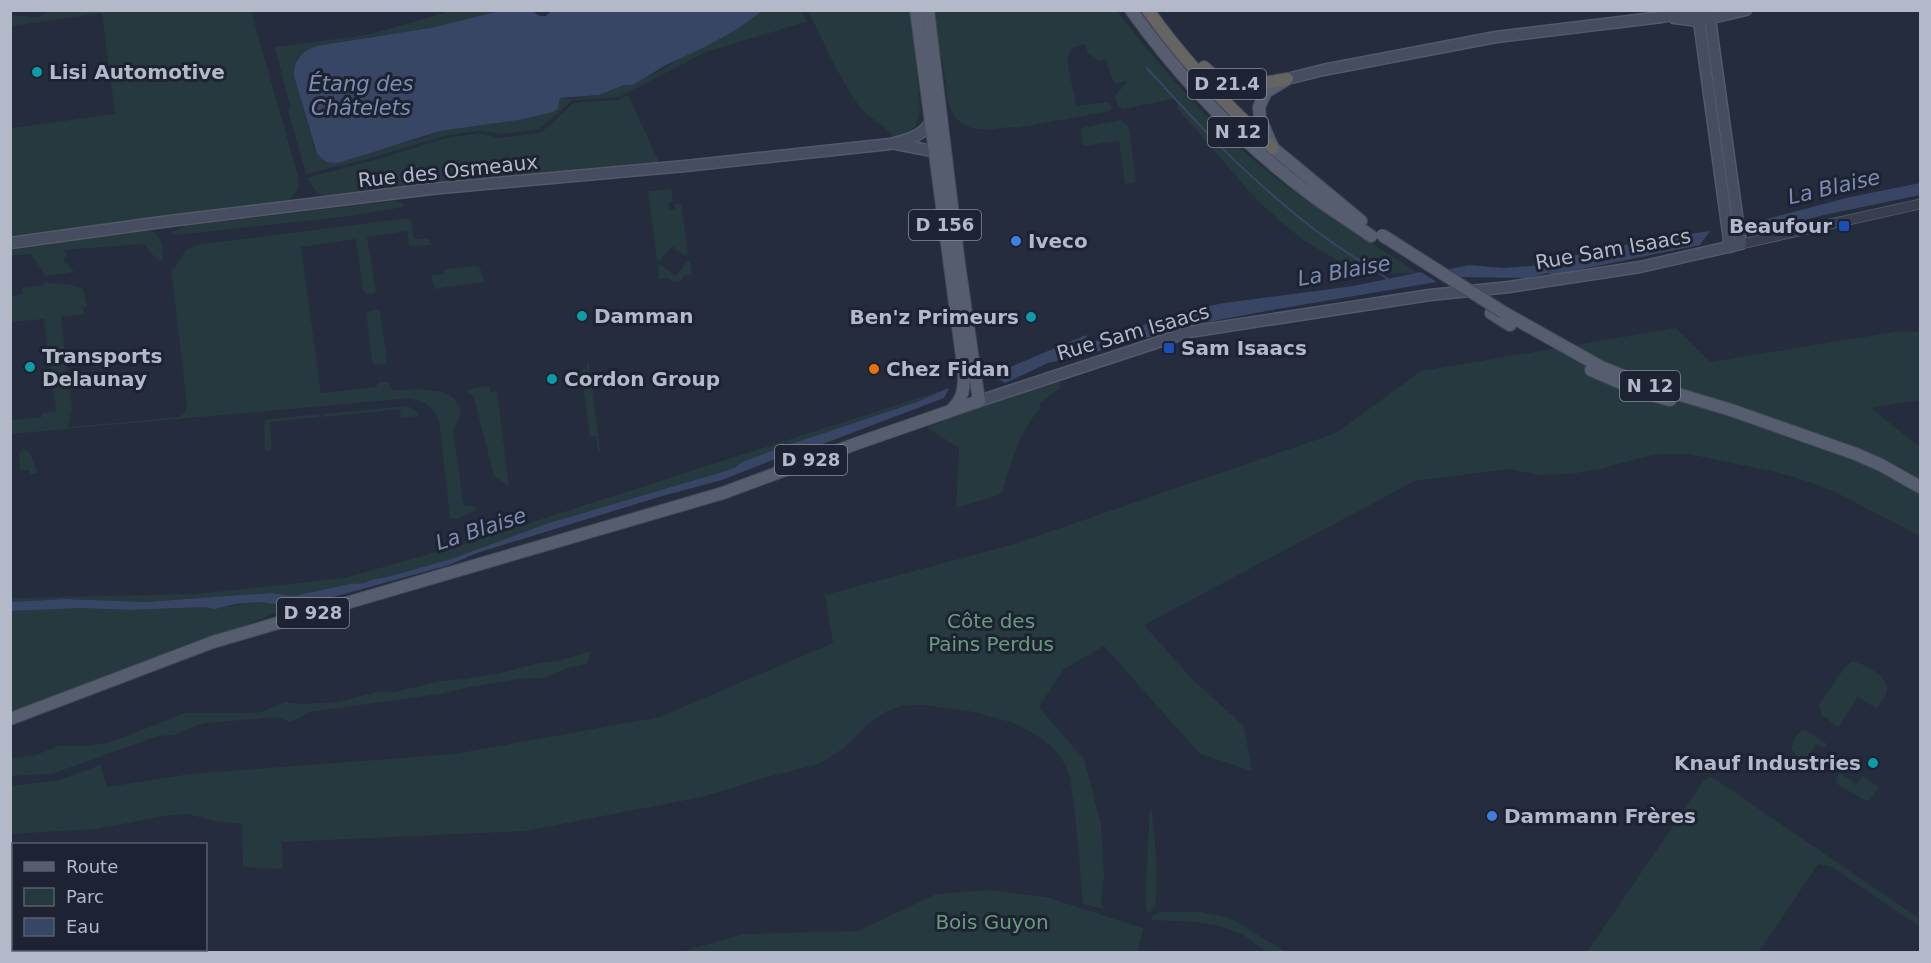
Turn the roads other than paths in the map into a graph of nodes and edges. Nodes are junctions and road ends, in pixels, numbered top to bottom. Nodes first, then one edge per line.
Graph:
1 (916, 10) edge
2 (928, 10) edge
3 (1124, 10) edge
4 (1131, 10) edge
5 (1148, 10) edge
6 (1746, 10) edge
7 (1703, 14) edge
8 (1179, 50) junction
9 (1169, 59) junction
10 (1287, 79) junction
11 (932, 119) junction
12 (916, 136) junction
13 (890, 144) junction
14 (938, 145) junction
15 (1273, 148) junction
16 (1920, 204) edge
17 (1377, 236) junction
18 (10, 243) edge
19 (1735, 245) junction
20 (964, 372) junction
21 (976, 402) junction
22 (950, 411) junction
23 (1920, 487) edge
24 (10, 719) edge

1 - 11 main road, D 156
2 - 14 main road, D 156
3 - 9 main road
4 - 9 main road, N 12
5 - 8 highway, N 12
6 - 7 main road
7 - 10 main road, D 21.4
7 - 19 main road
8 - 10 highway, D 21.4
8 - 15 highway, N 12
9 - 17 main road, N 12
10 - 15 main road, D 21.4
11 - 12 main road, Rue des Osmeaux
11 - 14 main road, D 156
12 - 13 main road, Rue des Osmeaux
12 - 14 main road, Rue des Osmeaux
13 - 14 main road, Rue des Osmeaux
13 - 18 main road, Rue des Osmeaux
14 - 20 main road, D 156
14 - 21 main road, D 156
15 - 17 main road, N 12
16 - 19 street, Rue Sam Isaacs / D 928
17 - 23 main road, N 12, bridge
19 - 21 main road, Rue Sam Isaacs / D 928
20 - 21 main road, D 156
20 - 22 main road, D 156
21 - 22 main road, Rue Sam Isaacs / D 928
22 - 24 main road, Rue Sam Isaacs / D 928

